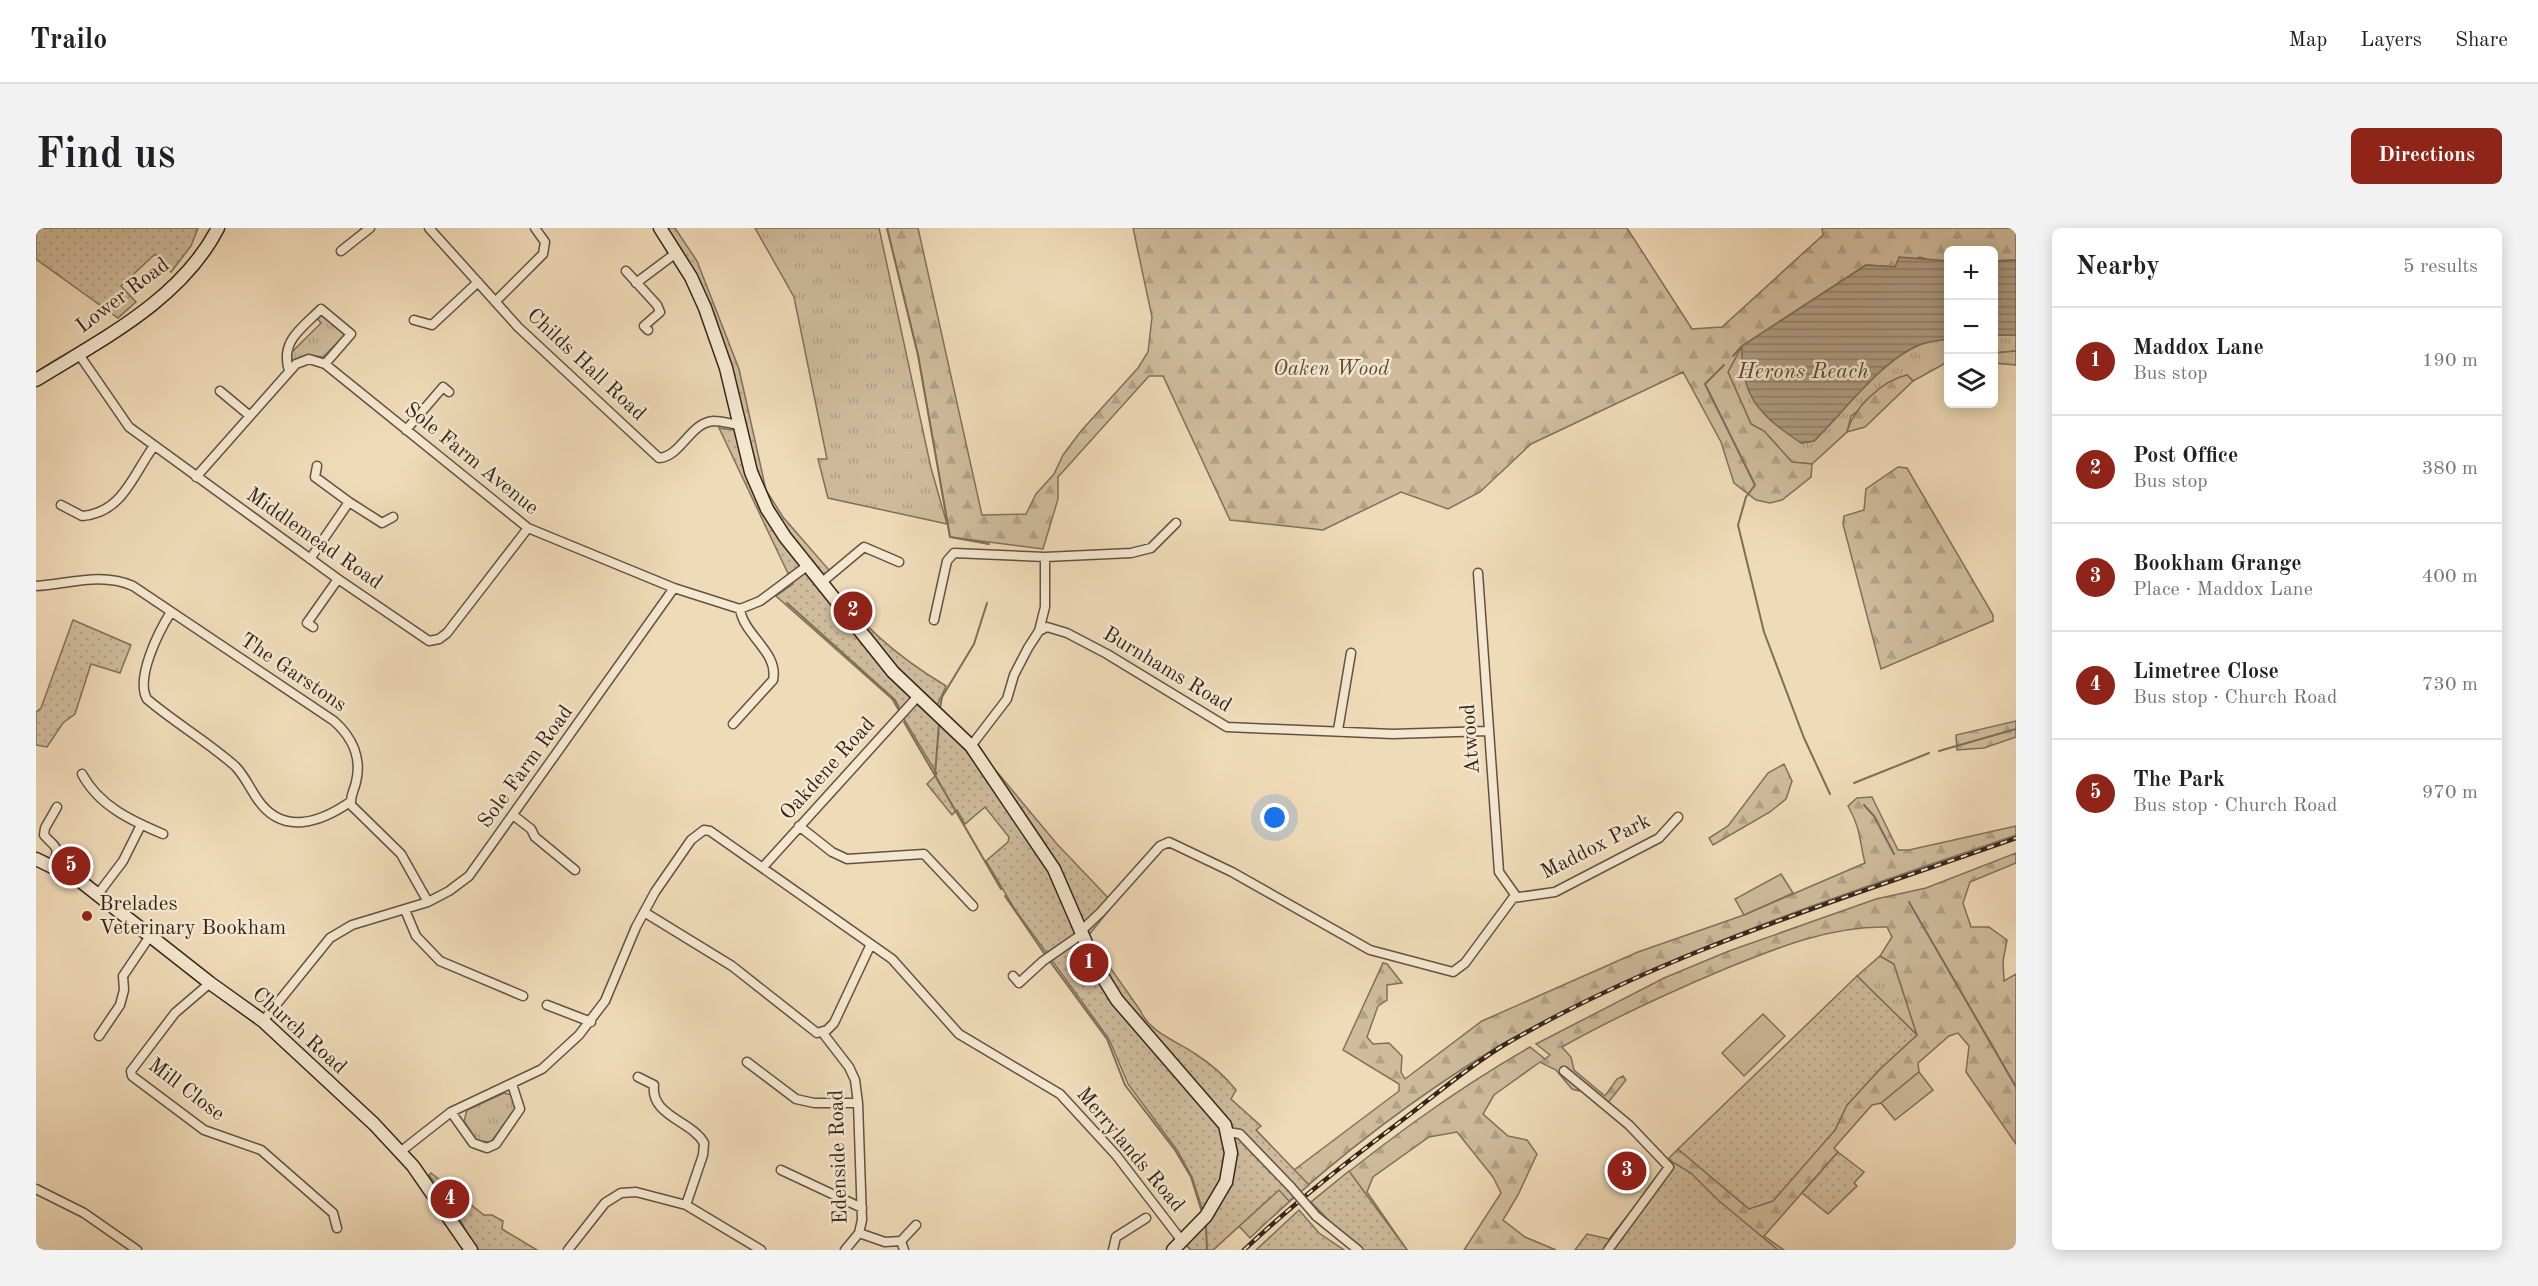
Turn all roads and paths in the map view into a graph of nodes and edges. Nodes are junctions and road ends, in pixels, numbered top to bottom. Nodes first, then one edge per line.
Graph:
1 (218, 228) edge
2 (370, 228) edge
3 (429, 228) edge
4 (535, 228) edge
5 (660, 228) edge
6 (341, 251) dead end
7 (676, 253) junction
8 (626, 272) dead end
9 (478, 282) junction
10 (636, 283) junction
11 (496, 302) junction
12 (414, 320) dead end
13 (648, 330) dead end
14 (78, 353) junction
15 (325, 364) junction
16 (290, 371) junction
17 (36, 380) edge
18 (220, 391) dead end
19 (449, 392) dead end
20 (250, 416) junction
21 (739, 425) junction
22 (406, 430) junction
23 (154, 446) junction
24 (317, 466) dead end
25 (196, 477) junction
26 (349, 502) junction
27 (61, 505) dead end
28 (393, 517) dead end
29 (1176, 523) dead end
30 (528, 528) junction
31 (1045, 557) junction
32 (310, 559) junction
33 (899, 562) dead end
34 (807, 566) junction
35 (1478, 573) dead end
36 (338, 579) junction
37 (821, 583) junction
38 (36, 586) edge
39 (674, 588) junction
40 (740, 609) junction
41 (171, 612) junction
42 (934, 620) dead end
43 (313, 627) dead end
44 (1039, 631) junction
45 (1350, 653) dead end
46 (919, 695) junction
47 (733, 724) dead end
48 (1338, 730) junction
49 (1488, 731) junction
50 (971, 746) junction
51 (82, 774) dead end
52 (350, 802) junction
53 (57, 807) dead end
54 (513, 815) junction
55 (1677, 817) dead end
56 (141, 825) junction
57 (799, 826) junction
58 (163, 834) dead end
59 (36, 859) edge
60 (52, 866) junction
61 (763, 867) junction
62 (575, 870) dead end
63 (98, 894) junction
64 (1516, 896) junction
65 (428, 902) junction
66 (973, 906) dead end
67 (405, 910) junction
68 (644, 912) junction
69 (1081, 933) junction
70 (150, 936) junction
71 (871, 944) junction
72 (1013, 976) dead end
73 (210, 983) junction
74 (523, 996) dead end
75 (547, 1005) dead end
76 (263, 1021) junction
77 (591, 1022) junction
78 (822, 1032) junction
79 (99, 1036) dead end
80 (747, 1062) dead end
81 (1564, 1071) dead end
82 (638, 1077) dead end
83 (512, 1084) junction
84 (858, 1103) junction
85 (451, 1112) junction
86 (1228, 1132) junction
87 (400, 1152) junction
88 (781, 1170) dead end
89 (36, 1189) edge
90 (686, 1205) junction
91 (862, 1208) junction
92 (1146, 1218) dead end
93 (916, 1225) dead end
94 (337, 1228) dead end
95 (859, 1233) junction
96 (902, 1245) edge
97 (1177, 1246) edge
98 (136, 1250) edge
99 (471, 1250) edge
100 (568, 1250) edge
101 (762, 1250) edge
102 (845, 1250) edge
103 (1113, 1250) edge
104 (1358, 1250) edge
105 (1608, 1250) edge

1 - 14 street, Lower Road
2 - 6 street
3 - 9 street, Childs Hall Road
4 - 11 street
5 - 7 street
7 - 10 street
7 - 21 street
8 - 10 street
9 - 11 street, Childs Hall Road
9 - 12 street
10 - 13 street
11 - 21 street, Childs Hall Road
14 - 17 street, Lower Road
14 - 23 street, Middlemead Road
15 - 16 street
15 - 16 street
15 - 22 street, Sole Farm Avenue
16 - 20 street
18 - 20 street
19 - 22 street
20 - 25 street
21 - 34 street
22 - 30 street, Sole Farm Avenue
23 - 25 street, Middlemead Road
23 - 27 street
24 - 26 street
25 - 32 street, Middlemead Road
26 - 28 street
26 - 32 street
29 - 31 street
30 - 36 street, Middlemead Road
30 - 39 street, Sole Farm Avenue
31 - 42 street
31 - 44 street
32 - 36 street, Middlemead Road
33 - 37 street
34 - 37 street
34 - 40 street
35 - 49 street, Atwood
36 - 43 street
37 - 46 street
38 - 41 street, The Garstons
39 - 40 street
39 - 54 street, Sole Farm Road
40 - 47 street
41 - 52 street, The Garstons
41 - 52 street
44 - 48 street, Burnhams Road
44 - 50 street
45 - 48 street
46 - 50 street
46 - 57 street, Oakdene Road
48 - 49 street, Burnhams Road
49 - 64 street, Atwood
50 - 69 street
51 - 56 street
52 - 65 street
53 - 60 street
54 - 62 street
54 - 65 street, Sole Farm Road
55 - 64 street, Maddox Park
56 - 58 street
56 - 63 street
57 - 61 street, Oakdene Road
57 - 66 street
59 - 60 street, Church Road
60 - 63 street, Church Road
61 - 68 street, Merrylands Road
61 - 71 street, Merrylands Road
63 - 70 street, Church Road
64 - 69 street
65 - 67 street, Sole Farm Road
67 - 74 street
67 - 76 street, Sole Farm Road
68 - 77 street
68 - 78 street
69 - 72 street
69 - 86 street
70 - 73 street, Church Road
70 - 79 street
71 - 78 street
71 - 97 street, Merrylands Road
73 - 76 street, Church Road
73 - 94 street, Mill Close
75 - 77 street
76 - 87 street, Church Road
77 - 83 street
78 - 84 street, Edenside Road
80 - 84 street
81 - 105 street
82 - 90 street
83 - 85 street
83 - 85 street
84 - 91 street, Edenside Road
85 - 87 street
86 - 97 street
86 - 104 street, bridge
87 - 99 street, Church Road
88 - 91 street
89 - 98 street
90 - 100 street
90 - 101 street
91 - 95 street, Edenside Road
92 - 103 street
93 - 96 street
95 - 96 street
95 - 102 street, Edenside Road

